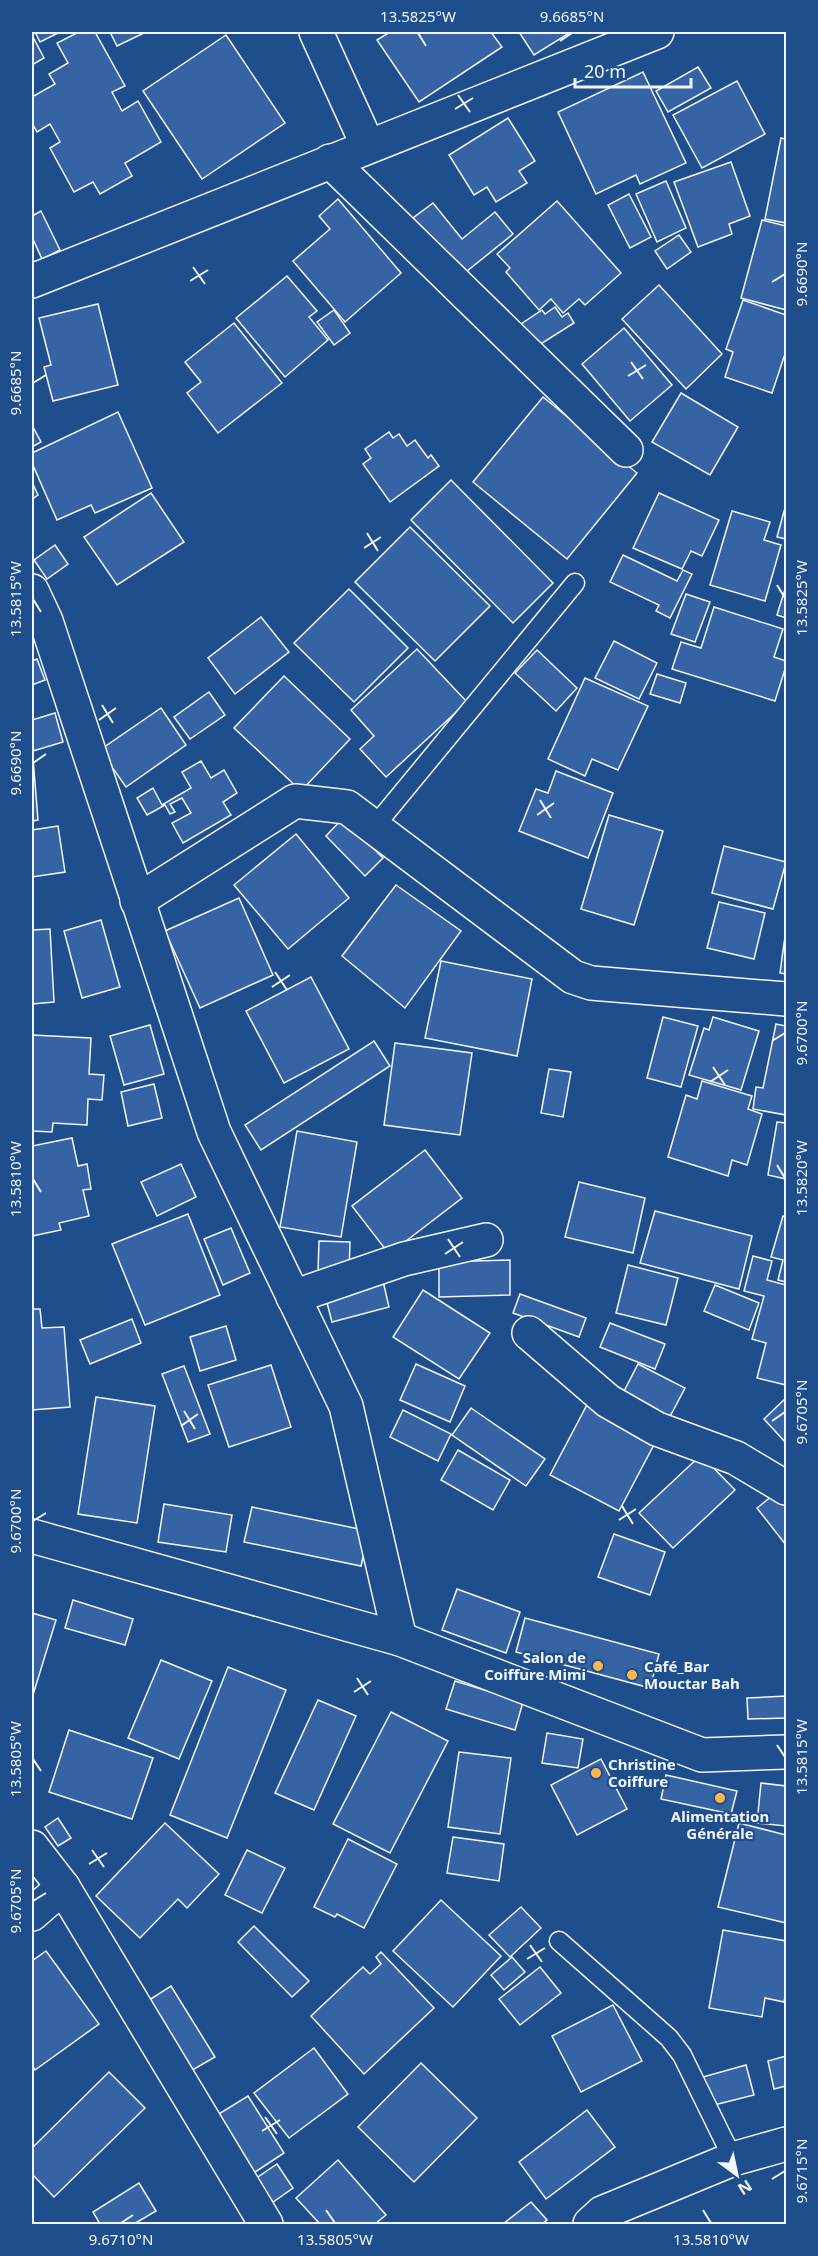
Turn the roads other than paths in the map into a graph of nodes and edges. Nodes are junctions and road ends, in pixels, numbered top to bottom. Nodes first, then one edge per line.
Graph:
1 (316, 32) edge
2 (657, 32) edge
3 (368, 146) junction
4 (330, 161) junction
5 (32, 281) edge
6 (626, 450) dead end
7 (575, 583) dead end
8 (32, 591) edge
9 (374, 827) junction
10 (137, 901) junction
11 (786, 999) edge
12 (486, 1240) dead end
13 (293, 1297) junction
14 (529, 1332) dead end
15 (786, 1488) edge
16 (32, 1536) edge
17 (400, 1639) junction
18 (786, 1752) edge
19 (32, 1847) edge
20 (63, 1887) junction
21 (32, 1914) edge
22 (559, 1941) dead end
23 (786, 2144) edge
24 (734, 2159) junction
25 (266, 2224) edge
26 (590, 2224) edge

1 - 3 street
2 - 3 street
3 - 4 street
4 - 5 street
4 - 6 street
7 - 9 lane
8 - 10 street
9 - 10 street
9 - 11 street
10 - 13 street
12 - 13 street
13 - 17 street
14 - 15 street
16 - 17 street
17 - 18 street
19 - 20 street
20 - 21 street
20 - 25 street
22 - 24 lane
23 - 24 street
24 - 26 street

